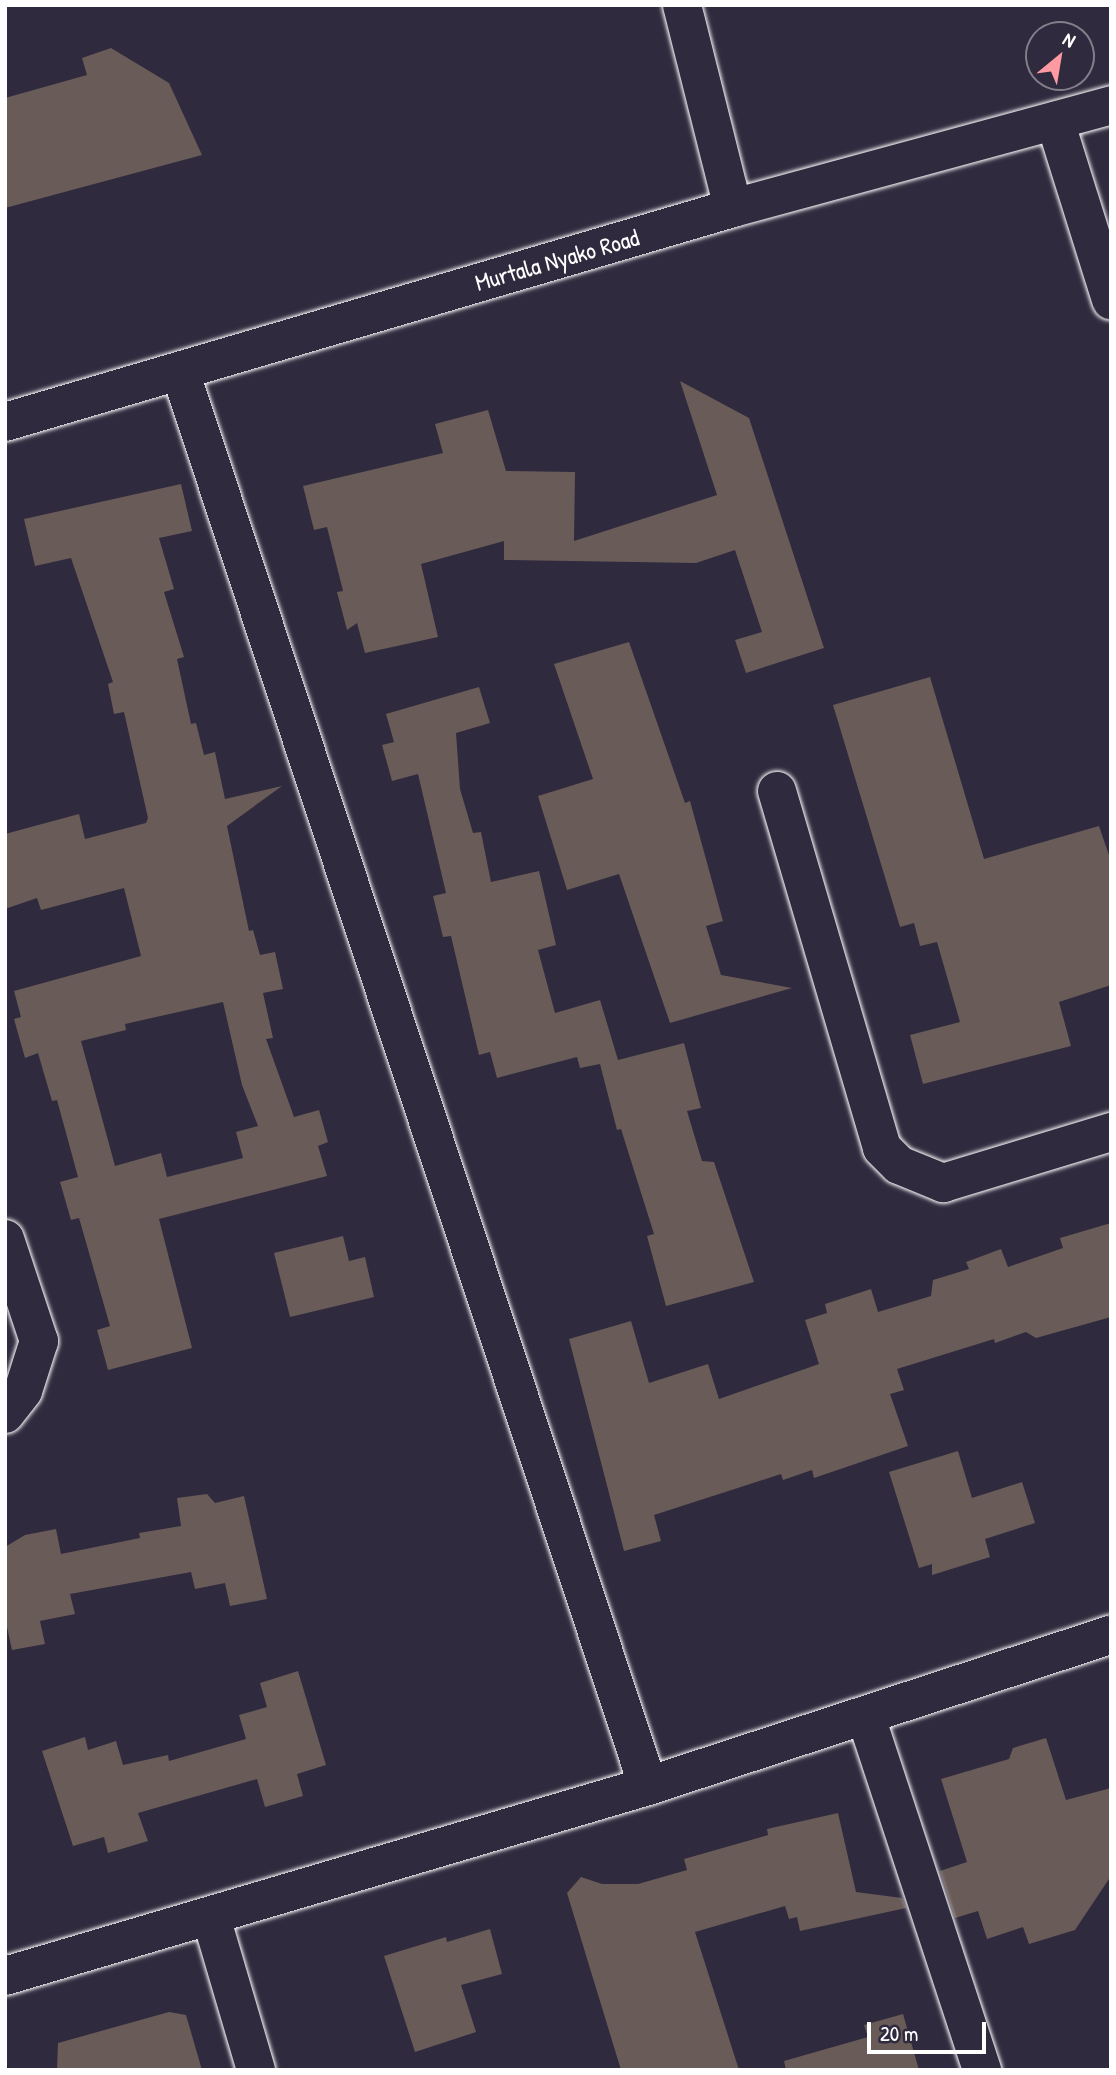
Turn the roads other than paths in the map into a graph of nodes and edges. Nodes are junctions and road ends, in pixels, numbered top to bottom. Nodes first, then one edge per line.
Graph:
1 (682, 5) edge
2 (1111, 106) edge
3 (1055, 121) junction
4 (733, 208) junction
5 (1111, 300) edge
6 (180, 371) junction
7 (5, 422) edge
8 (777, 792) dead end
9 (1111, 1132) edge
10 (5, 1239) edge
11 (5, 1414) edge
12 (1111, 1634) edge
13 (866, 1717) junction
14 (648, 1786) junction
15 (211, 1917) junction
16 (5, 1976) edge
17 (256, 2070) edge
18 (982, 2070) edge

1 - 4 street
2 - 3 street, Murtala Nyako Road
3 - 4 street, Murtala Nyako Road
3 - 5 street
4 - 6 street, Murtala Nyako Road
6 - 7 street, Murtala Nyako Road
6 - 14 street
8 - 9 street
10 - 11 street
12 - 13 street
13 - 14 street
13 - 18 street
14 - 15 street
15 - 16 street
15 - 17 street

